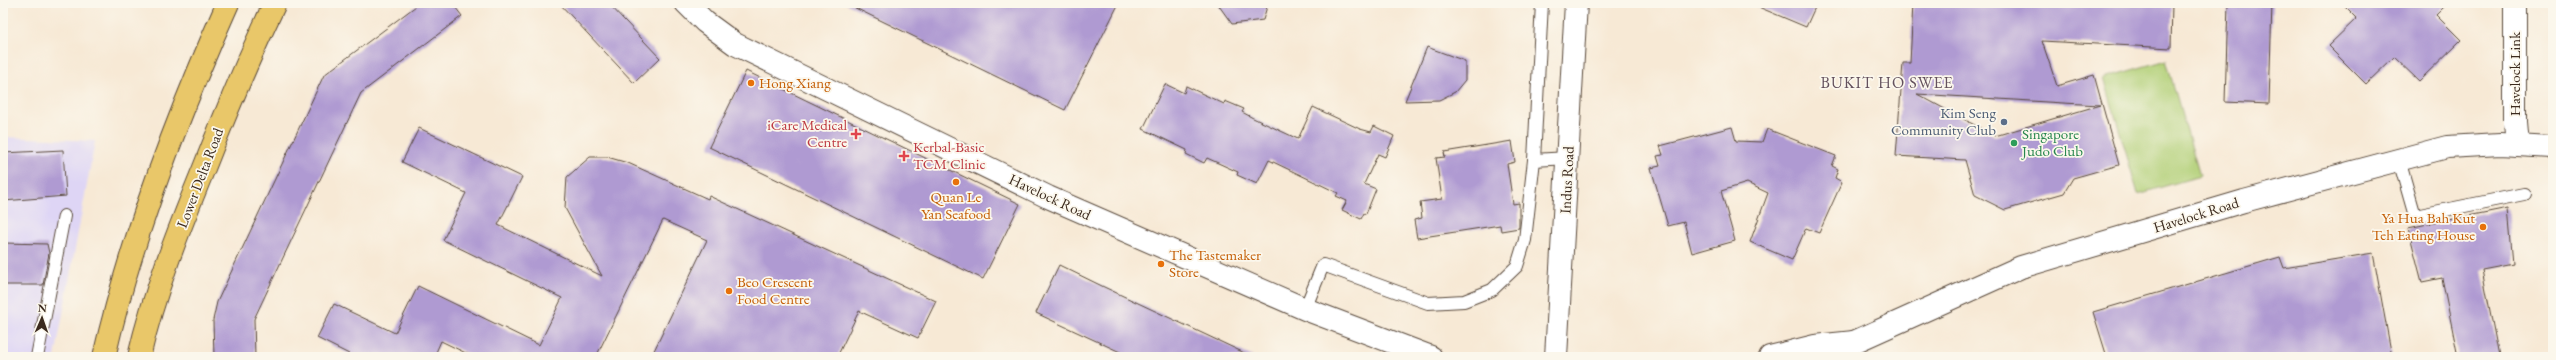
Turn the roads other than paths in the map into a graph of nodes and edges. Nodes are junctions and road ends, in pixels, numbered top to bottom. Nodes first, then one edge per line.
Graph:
1 (228, 3) edge
2 (275, 3) edge
3 (686, 3) edge
4 (1542, 3) edge
5 (1576, 3) edge
6 (2514, 3) edge
7 (2517, 145) junction
8 (2553, 147) edge
9 (1568, 158) junction
10 (1534, 160) junction
11 (2399, 160) junction
12 (2524, 194) dead end
13 (64, 216) dead end
14 (1305, 309) junction
15 (1854, 342) junction
16 (37, 357) edge
17 (104, 357) edge
18 (139, 357) edge
19 (1431, 357) edge
20 (1556, 357) edge
21 (1770, 357) edge
22 (1838, 357) edge

1 - 17 main road
2 - 18 main road, Lower Delta Road
3 - 14 street, Havelock Road
4 - 10 lane
5 - 9 street, Indus Road
6 - 7 street, Havelock Link
7 - 8 street, Havelock Road
7 - 11 street, Havelock Road
9 - 10 lane
9 - 20 street, Indus Road
10 - 14 lane
11 - 12 lane
11 - 15 street, Havelock Road
13 - 16 lane
14 - 19 street, Havelock Road
15 - 21 street, Havelock Road
15 - 22 street, Havelock Road

